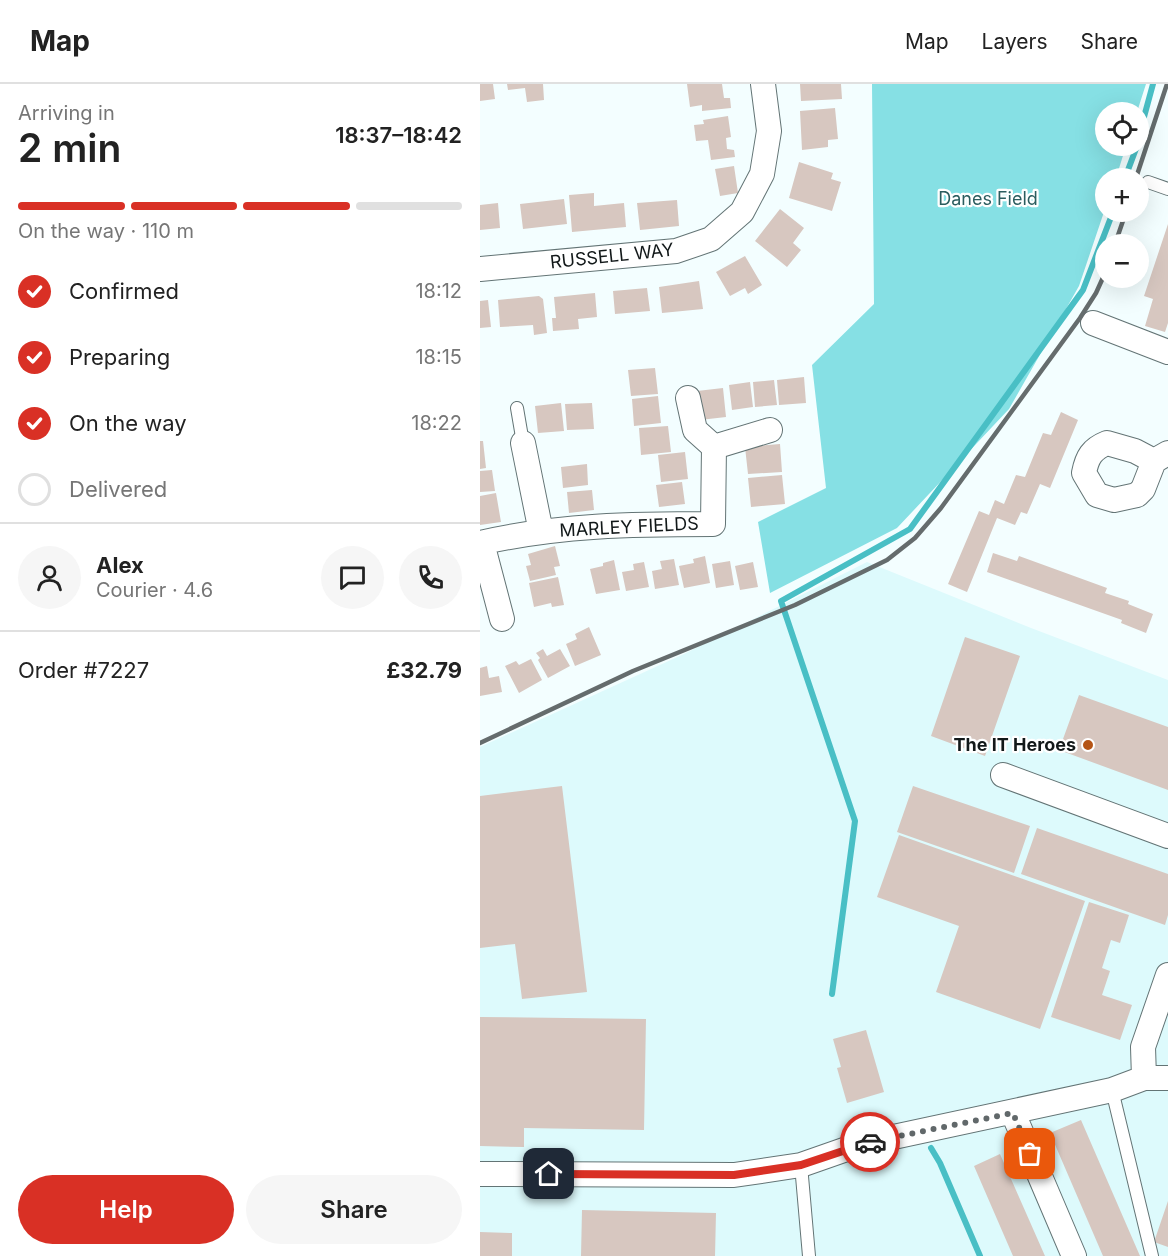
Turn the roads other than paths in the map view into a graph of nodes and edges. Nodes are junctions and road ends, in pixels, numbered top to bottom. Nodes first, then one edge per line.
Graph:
1 (764, 84) edge
2 (1149, 182) edge
3 (1168, 189) edge
4 (480, 269) edge
5 (1093, 323) dead end
6 (1168, 352) edge
7 (688, 398) dead end
8 (517, 408) dead end
9 (770, 430) dead end
10 (523, 443) joint
11 (714, 447) junction
12 (541, 532) junction
13 (481, 543) edge
14 (502, 620) dead end
15 (1003, 775) dead end
16 (1168, 836) edge
17 (1168, 975) edge
18 (1144, 1078) junction
19 (1168, 1078) edge
20 (1112, 1090) junction
21 (1013, 1113) junction
22 (801, 1165) junction
23 (480, 1174) edge
24 (809, 1256) edge
25 (1074, 1256) edge
26 (1152, 1256) edge

1 - 4 street, RUSSELL WAY
2 - 3 lane
5 - 6 street
7 - 11 street
8 - 10 lane
9 - 11 street
10 - 12 street, MARLEY FIELDS
11 - 12 street, MARLEY FIELDS
12 - 13 street, MARLEY FIELDS
13 - 14 street, MARLEY FIELDS
15 - 16 street
17 - 18 street
18 - 19 street
18 - 20 street
20 - 21 street
20 - 26 lane
21 - 22 street
21 - 25 street
22 - 23 street
22 - 24 lane

